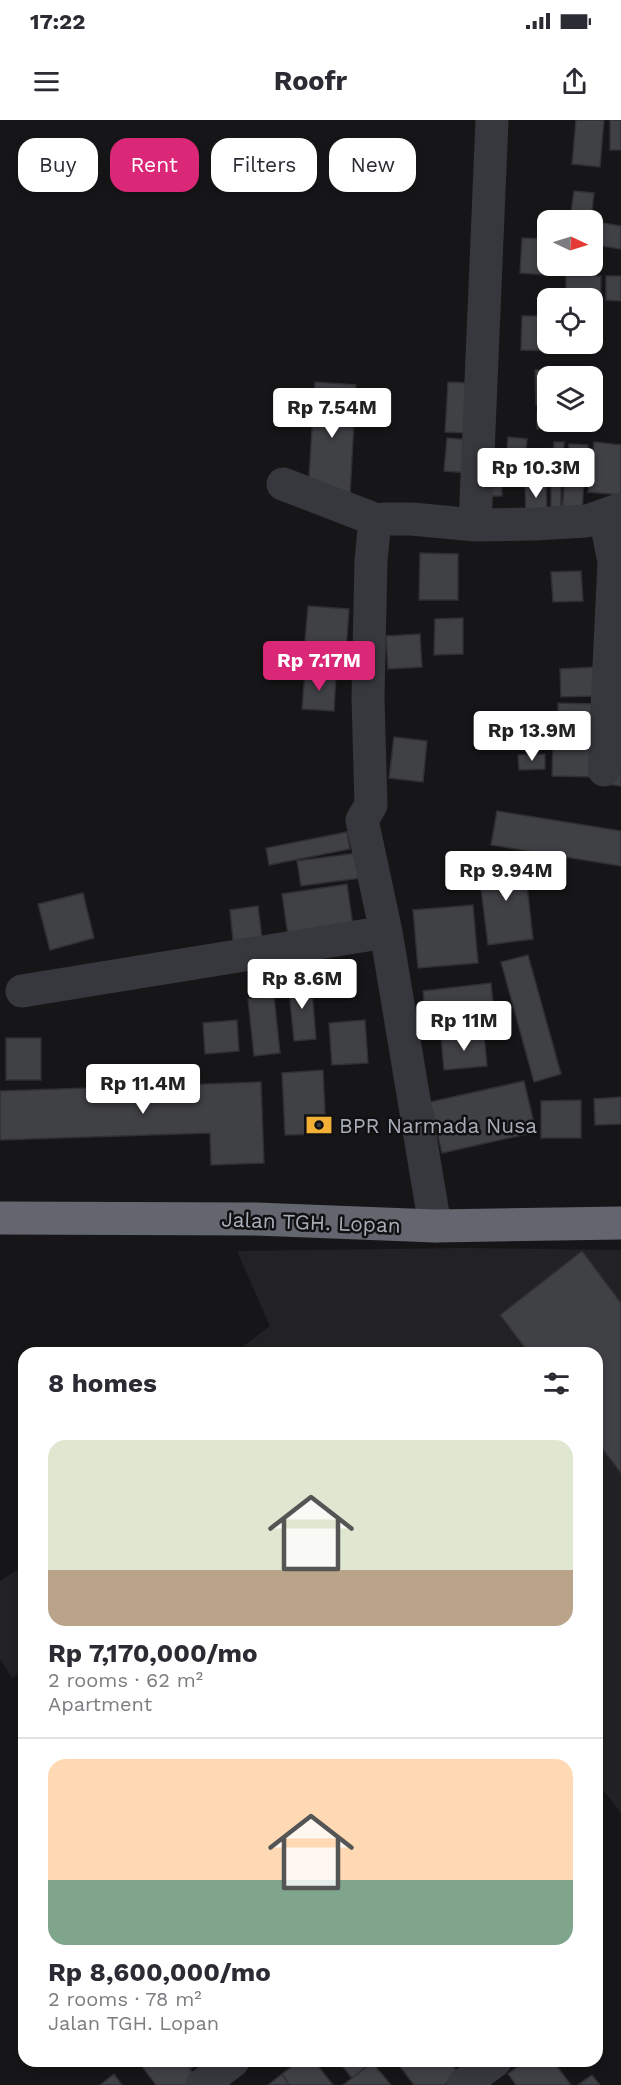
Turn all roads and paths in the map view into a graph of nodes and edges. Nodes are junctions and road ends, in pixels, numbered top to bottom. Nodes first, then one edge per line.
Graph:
1 (492, 120) edge
2 (283, 484) dead end
3 (613, 512) edge
4 (379, 521) junction
5 (475, 525) junction
6 (604, 770) dead end
7 (386, 932) junction
8 (22, 991) dead end
9 (0, 1218) edge
10 (621, 1223) edge
11 (435, 1226) junction
12 (225, 2067) edge
13 (487, 2067) edge
14 (202, 2085) edge
15 (463, 2085) edge

1 - 5 street
2 - 4 street
3 - 5 street
3 - 6 street
4 - 5 street
4 - 7 street
7 - 8 street
7 - 11 street
9 - 11 highway, Jalan TGH. Lopan
10 - 11 highway, Jalan TGH. Lopan
12 - 14 street
13 - 15 street

